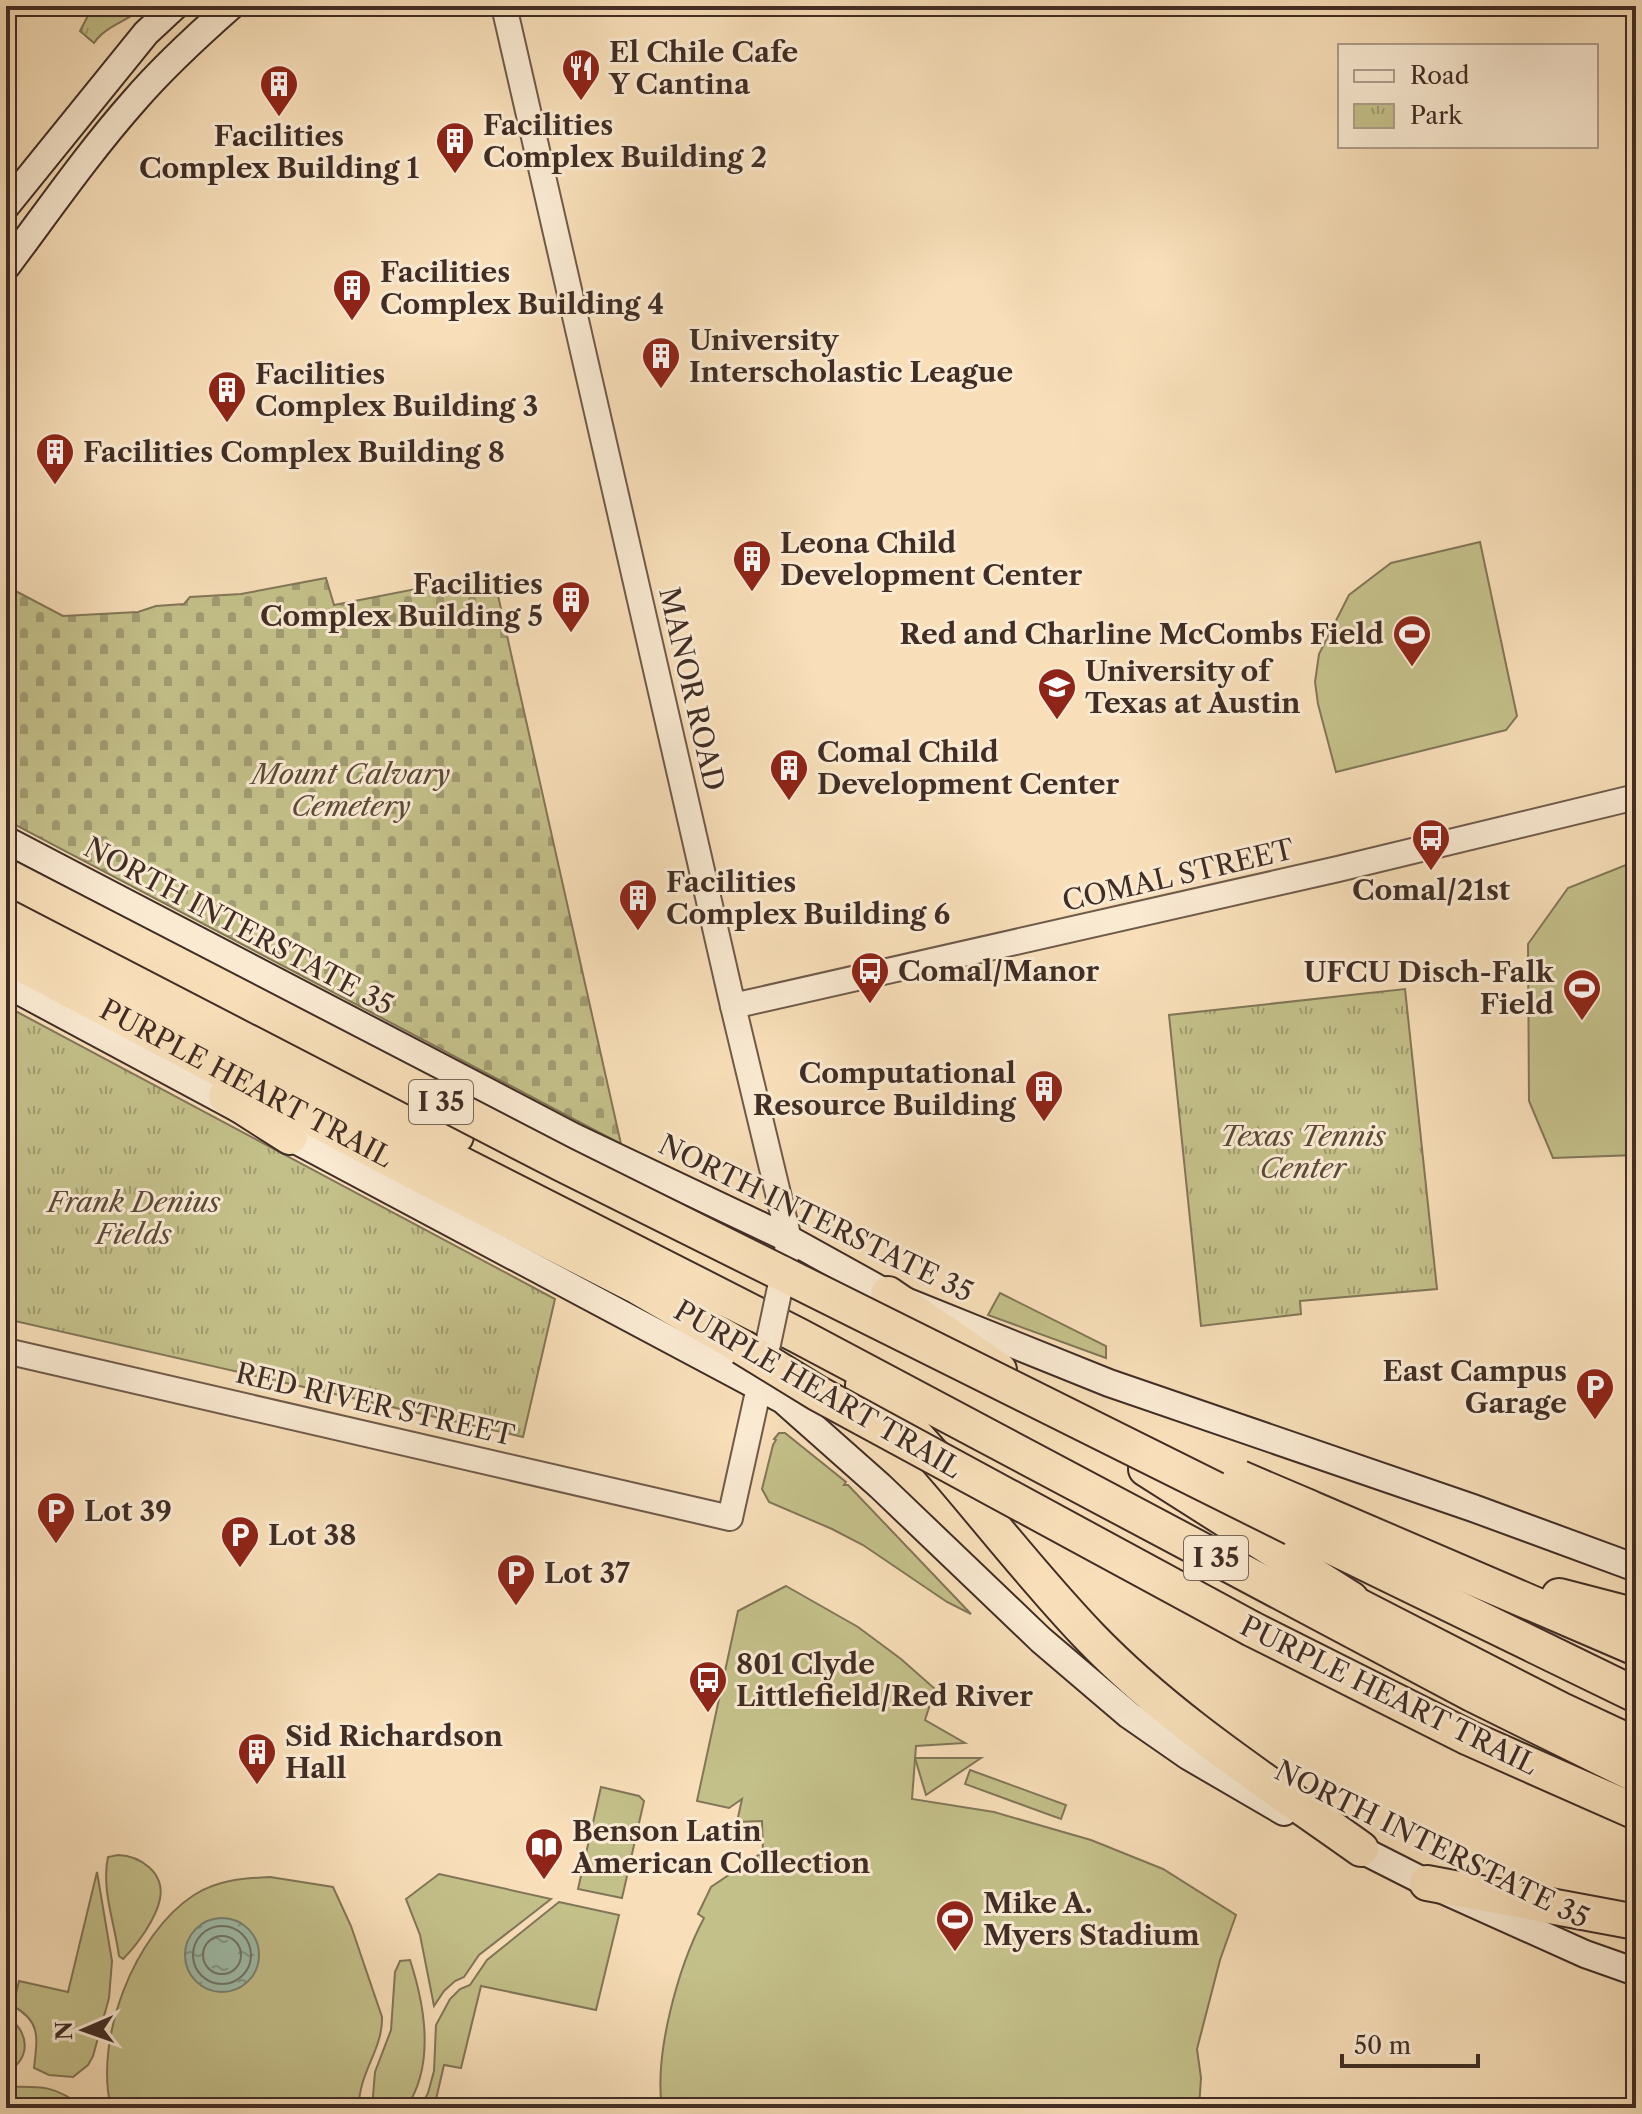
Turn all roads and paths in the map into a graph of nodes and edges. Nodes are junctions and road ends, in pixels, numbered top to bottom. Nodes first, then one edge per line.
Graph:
1 (175, 6) edge
2 (231, 6) edge
3 (504, 6) edge
4 (6, 206) edge
5 (6, 267) edge
6 (1636, 797) edge
7 (6, 840) edge
8 (6, 858) edge
9 (6, 876) edge
10 (6, 898) edge
11 (6, 926) edge
12 (6, 956) edge
13 (6, 984) edge
14 (179, 990) junction
15 (733, 1006) junction
16 (290, 1137) junction
17 (789, 1239) junction
18 (884, 1309) junction
19 (799, 1336) junction
20 (6, 1351) edge
21 (759, 1386) junction
22 (1300, 1517) junction
23 (730, 1518) joint
24 (1449, 1566) junction
25 (1636, 1568) edge
26 (1636, 1616) edge
27 (1386, 1621) junction
28 (1636, 1648) edge
29 (1636, 1695) edge
30 (1636, 1745) edge
31 (1636, 1775) edge
32 (1636, 1812) edge
33 (1361, 1849) junction
34 (1427, 1883) junction
35 (1636, 1922) edge
36 (1636, 1972) edge

1 - 4 main road
2 - 5 main road
3 - 15 street, MANOR ROAD
6 - 15 street, COMAL STREET
7 - 17 main road, NORTH INTERSTATE 35
8 - 14 highway
9 - 18 highway, I 35, bridge
10 - 14 highway, PURPLE HEART TRAIL / I 35
11 - 19 highway, PURPLE HEART TRAIL / I 35
12 - 16 highway
12 - 32 highway, PURPLE HEART TRAIL / I 35, bridge
13 - 16 main road, NORTH INTERSTATE 35
14 - 27 highway, PURPLE HEART TRAIL / I 35
15 - 17 street, MANOR ROAD
16 - 21 main road, NORTH INTERSTATE 35
17 - 18 main road, NORTH INTERSTATE 35
17 - 21 street, MANOR ROAD, bridge
18 - 22 highway, bridge
18 - 25 main road, NORTH INTERSTATE 35
18 - 27 highway
19 - 31 highway, PURPLE HEART TRAIL / I 35
19 - 33 highway
20 - 23 street, RED RIVER STREET
21 - 23 street, MANOR ROAD
21 - 33 main road, NORTH INTERSTATE 35
22 - 24 highway
22 - 29 highway
24 - 26 highway
24 - 28 highway
27 - 30 highway, PURPLE HEART TRAIL / I 35
33 - 34 main road, NORTH INTERSTATE 35
34 - 35 highway
34 - 36 main road, NORTH INTERSTATE 35

